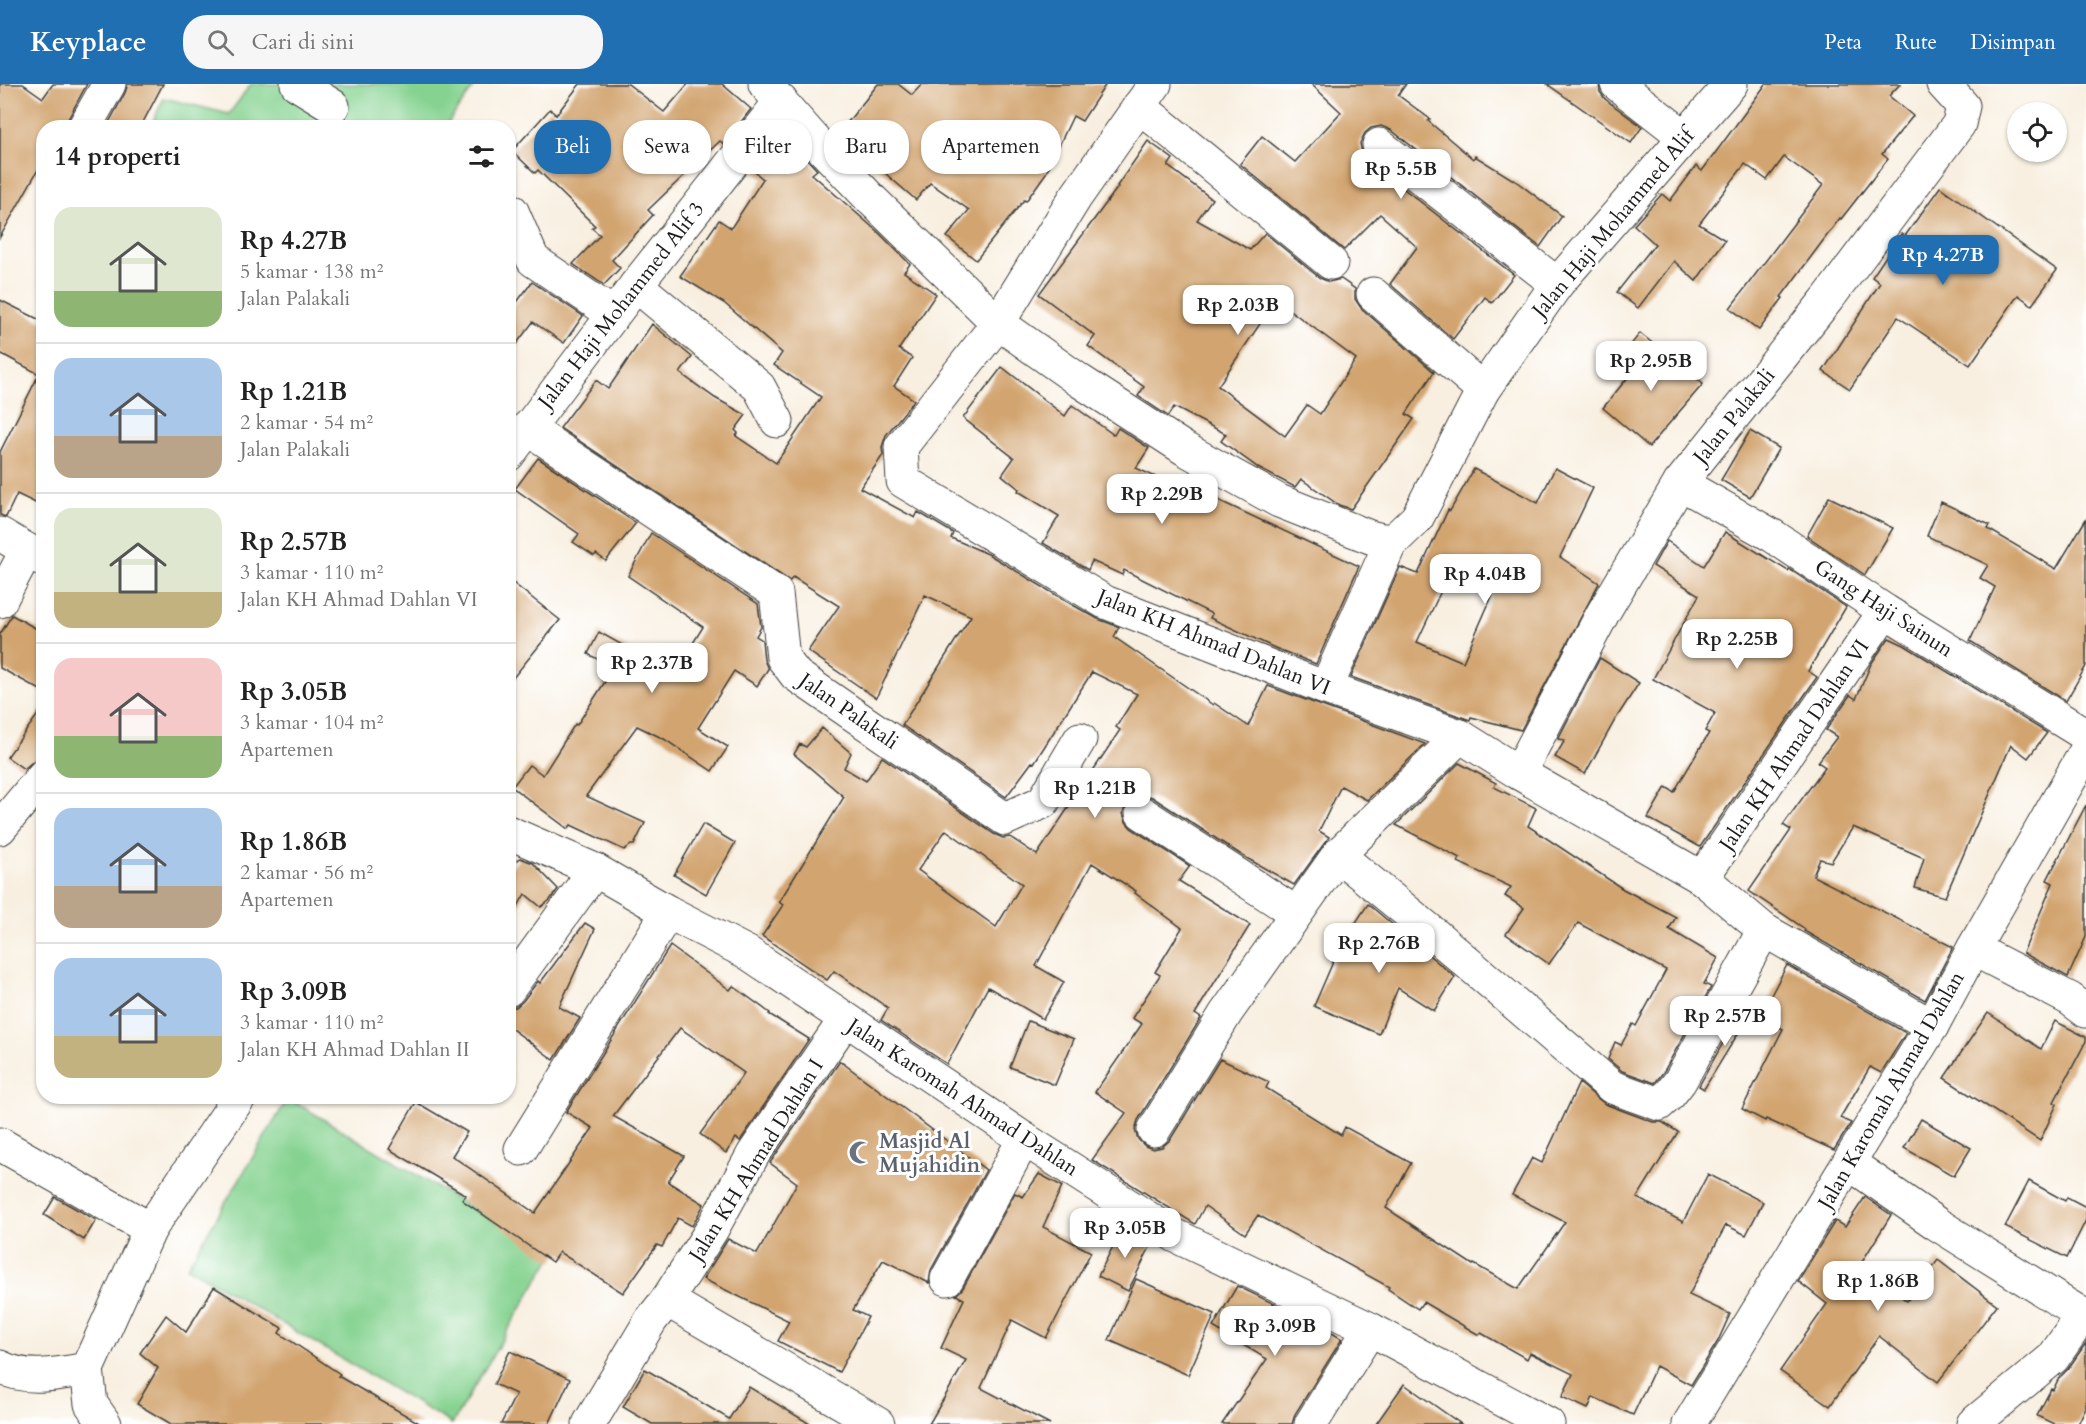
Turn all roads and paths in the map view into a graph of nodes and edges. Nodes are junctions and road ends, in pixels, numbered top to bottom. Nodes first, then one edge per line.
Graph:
1 (109, 84) edge
2 (297, 84) edge
3 (1617, 84) edge
4 (1731, 84) edge
5 (1943, 84) edge
6 (773, 92) edge
7 (1147, 95) edge
8 (333, 106) dead end
9 (89, 120) edge
10 (1685, 137) junction
11 (1379, 145) dead end
12 (516, 220) edge
13 (1331, 264) dead end
14 (636, 285) junction
15 (1557, 285) junction
16 (1373, 294) dead end
17 (613, 314) junction
18 (998, 323) junction
19 (1483, 390) junction
20 (777, 421) dead end
21 (527, 428) junction
22 (516, 444) edge
23 (1680, 483) junction
24 (1392, 540) junction
25 (23, 548) edge
26 (0, 601) edge
27 (1885, 611) junction
28 (1323, 687) junction
29 (2086, 735) edge
30 (1460, 736) junction
31 (1080, 739) dead end
32 (2086, 752) edge
33 (1519, 773) junction
34 (36, 785) edge
35 (1142, 813) dead end
36 (0, 828) edge
37 (516, 835) edge
38 (1338, 855) junction
39 (595, 870) junction
40 (1702, 878) junction
41 (668, 912) junction
42 (1296, 913) junction
43 (1764, 930) junction
44 (1973, 949) junction
45 (516, 979) edge
46 (2086, 1011) edge
47 (845, 1020) junction
48 (1932, 1026) junction
49 (235, 1104) edge
50 (1154, 1130) dead end
51 (1024, 1139) junction
52 (0, 1144) edge
53 (521, 1149) dead end
54 (1849, 1163) junction
55 (150, 1229) junction
56 (947, 1279) dead end
57 (667, 1300) junction
58 (2083, 1315) edge
59 (1370, 1329) junction
60 (0, 1367) edge
61 (87, 1369) junction
62 (105, 1424) edge
63 (589, 1424) edge
64 (878, 1424) edge
65 (1311, 1424) edge
66 (1548, 1424) edge
67 (1689, 1424) edge
68 (1973, 1424) edge

1 - 9 street
2 - 8 street
3 - 10 street
4 - 10 street, Jalan Haji Mohammed Alif
5 - 23 street, Jalan Palakali
6 - 14 street, Jalan Haji Mohammed Alif 3
6 - 18 street
7 - 13 street
7 - 18 street
10 - 15 street, Jalan Haji Mohammed Alif
11 - 15 street
12 - 17 street
14 - 17 street, Jalan Haji Mohammed Alif 3
14 - 20 street
15 - 19 street, Jalan Haji Mohammed Alif
16 - 19 street
17 - 21 street, Jalan Haji Mohammed Alif 3
18 - 24 street
18 - 28 street, Jalan KH Ahmad Dahlan VI
19 - 24 street, Jalan Haji Mohammed Alif
21 - 22 street, Jalan Haji Mohammed Alif 3
21 - 31 street, Jalan Palakali
23 - 27 street, Gang Haji Sainun
23 - 33 street, Jalan Palakali
24 - 28 street
25 - 26 street
27 - 29 street, Gang Haji Sainun
27 - 40 street, Jalan KH Ahmad Dahlan VI
28 - 30 street, Jalan KH Ahmad Dahlan VI
30 - 33 street, Jalan KH Ahmad Dahlan VI
30 - 38 street
32 - 44 street, Jalan Karomah Ahmad Dahlan
33 - 40 street, Jalan KH Ahmad Dahlan VI
34 - 36 street
35 - 42 street
37 - 39 street, Jalan Karomah Ahmad Dahlan
38 - 42 street
38 - 43 street
39 - 41 street, Jalan Karomah Ahmad Dahlan
39 - 45 street
40 - 43 street, Jalan KH Ahmad Dahlan VI
41 - 47 street, Jalan Karomah Ahmad Dahlan
41 - 53 street
42 - 50 street
43 - 48 street, Jalan KH Ahmad Dahlan VI
44 - 46 street
44 - 48 street, Jalan Karomah Ahmad Dahlan
47 - 51 street, Jalan Karomah Ahmad Dahlan
47 - 57 street, Jalan KH Ahmad Dahlan I
48 - 54 street, Jalan Karomah Ahmad Dahlan
49 - 55 street
51 - 56 street
51 - 59 street, Jalan Karomah Ahmad Dahlan
52 - 55 street
54 - 58 street
54 - 67 street, Jalan Karomah Ahmad Dahlan
55 - 61 street
57 - 63 street, Jalan KH Ahmad Dahlan I
57 - 64 street
58 - 68 street
59 - 65 street
59 - 66 street, Jalan Karomah Ahmad Dahlan
60 - 61 street
61 - 62 street

